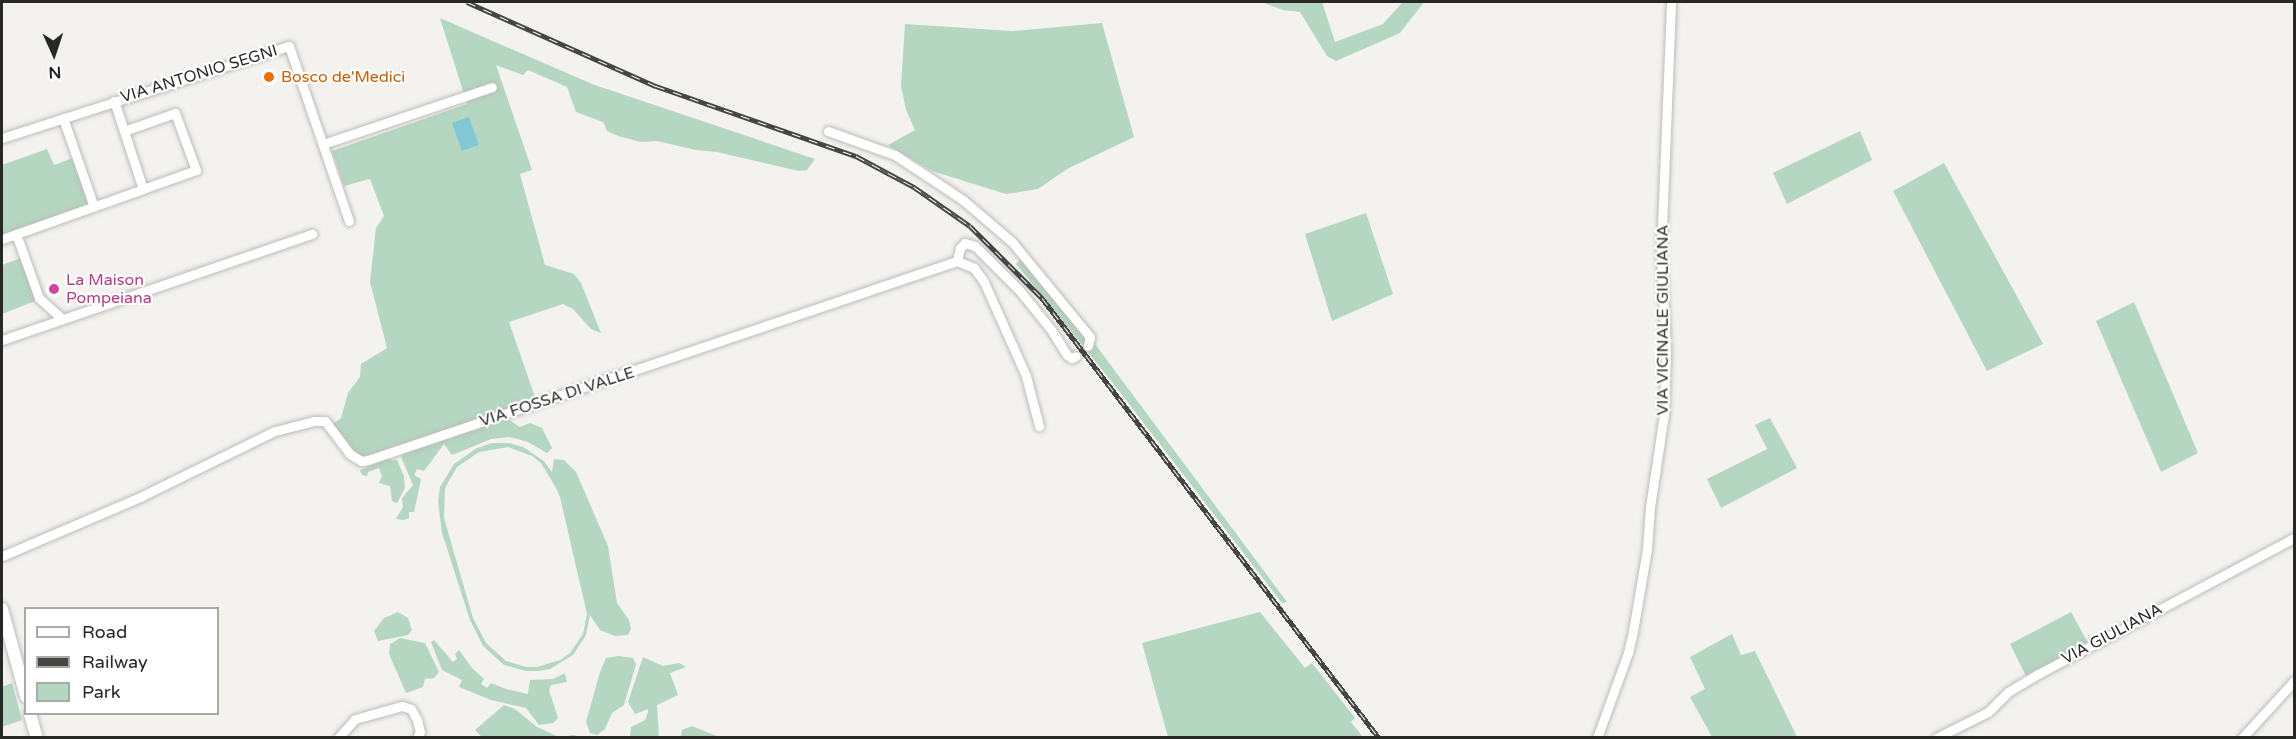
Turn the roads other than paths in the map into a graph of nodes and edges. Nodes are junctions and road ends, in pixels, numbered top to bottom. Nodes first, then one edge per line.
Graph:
1 (1671, 2) edge
2 (492, 87) dead end
3 (114, 101) junction
4 (63, 118) junction
5 (124, 131) junction
6 (828, 131) dead end
7 (2, 138) edge
8 (323, 144) junction
9 (143, 189) junction
10 (94, 207) junction
11 (350, 221) dead end
12 (16, 234) junction
13 (312, 234) dead end
14 (2, 239) edge
15 (957, 261) junction
16 (62, 318) junction
17 (2, 340) edge
18 (1088, 346) dead end
19 (1076, 356) dead end
20 (1039, 426) dead end
21 (2295, 538) edge
22 (2, 556) edge
23 (2, 609) edge
24 (2295, 681) edge
25 (24, 690) edge
26 (30, 715) edge
27 (37, 738) edge
28 (338, 738) edge
29 (417, 738) edge
30 (1597, 738) edge
31 (1936, 738) edge
32 (2242, 738) edge

1 - 30 street, VIA VICINALE GIULIANA
2 - 8 street
3 - 4 street, VIA ANTONIO SEGNI
3 - 5 street
3 - 8 street, VIA ANTONIO SEGNI
4 - 7 street, VIA ANTONIO SEGNI
4 - 10 street
5 - 9 street
5 - 9 street
6 - 18 street
8 - 11 street, VIA ANTONIO SEGNI
9 - 10 street
10 - 12 street
12 - 14 street
12 - 16 street
13 - 16 street
15 - 19 street
15 - 20 street
15 - 22 street, VIA FOSSA DI VALLE
16 - 17 street
21 - 31 street, VIA GIULIANA
23 - 25 street
24 - 32 street
26 - 27 street
28 - 29 street

